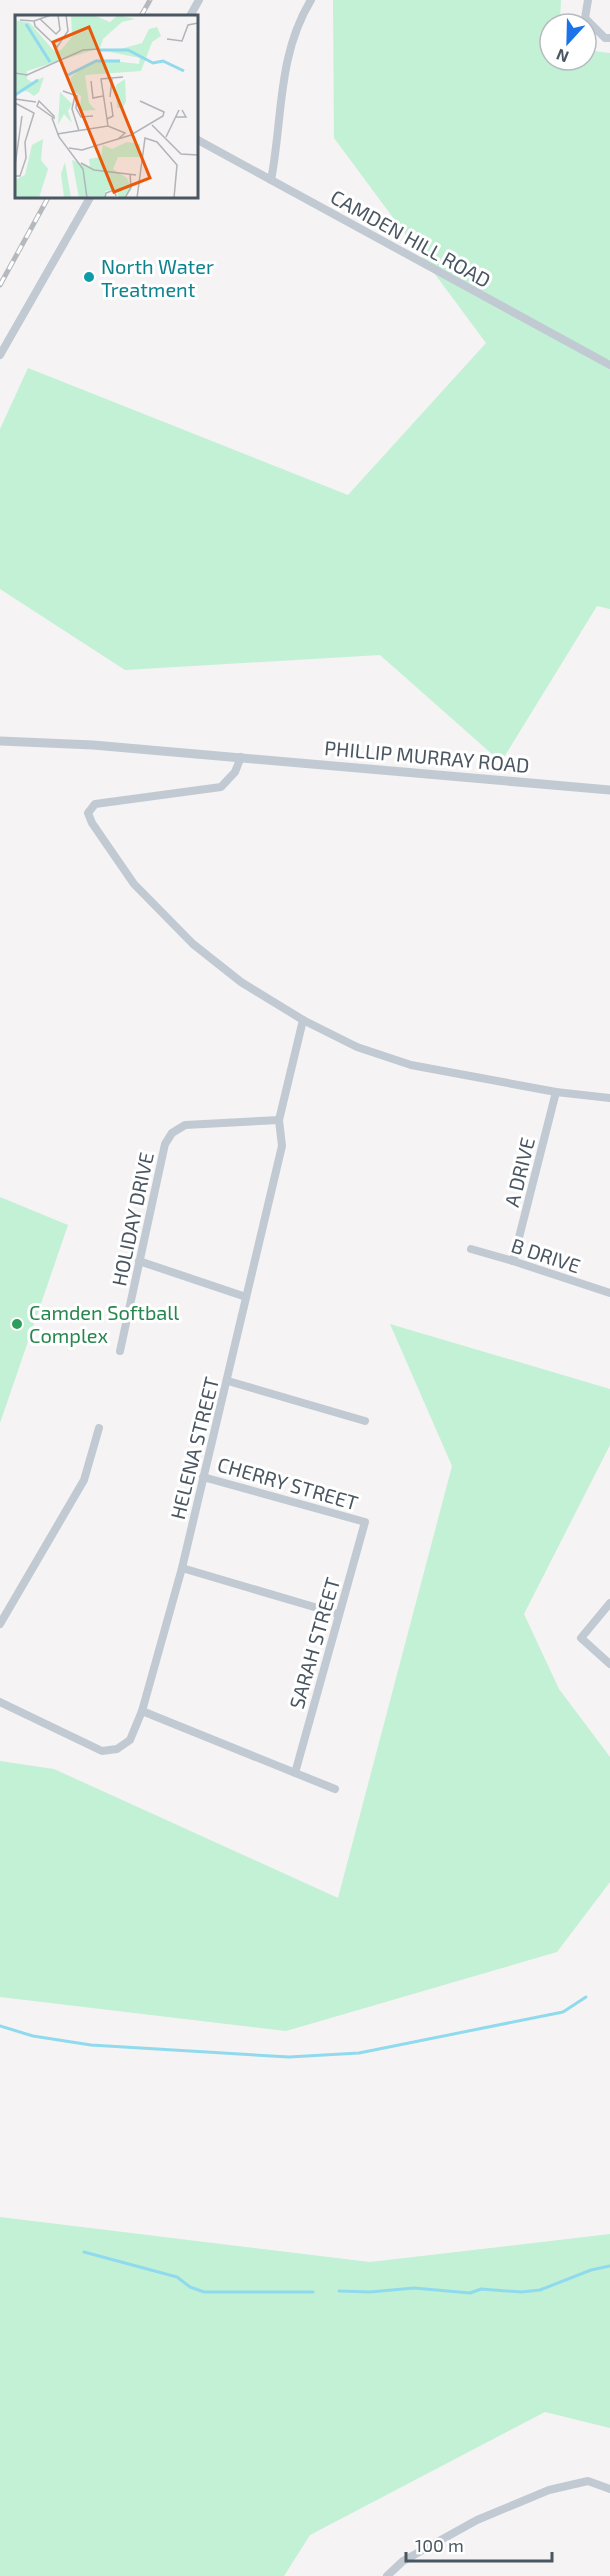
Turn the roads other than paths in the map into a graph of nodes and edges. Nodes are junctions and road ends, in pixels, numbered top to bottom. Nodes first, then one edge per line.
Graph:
1 (199, 0) edge
2 (311, 0) edge
3 (588, 0) edge
4 (191, 15) edge
5 (610, 38) edge
6 (198, 140) edge
7 (271, 180) junction
8 (90, 198) edge
9 (0, 355) edge
10 (610, 365) edge
11 (0, 741) edge
12 (241, 757) junction
13 (610, 790) edge
14 (303, 1020) junction
15 (556, 1092) junction
16 (610, 1098) edge
17 (279, 1120) junction
18 (471, 1250) dead end
19 (139, 1261) junction
20 (513, 1261) junction
21 (610, 1293) edge
22 (246, 1297) junction
23 (120, 1350) dead end
24 (228, 1381) junction
25 (365, 1421) dead end
26 (99, 1428) dead end
27 (203, 1476) junction
28 (365, 1522) joint
29 (182, 1568) junction
30 (610, 1603) edge
31 (338, 1614) junction
32 (0, 1624) edge
33 (610, 1663) edge
34 (0, 1702) edge
35 (142, 1711) junction
36 (295, 1773) junction
37 (335, 1790) dead end
38 (610, 2489) edge
39 (387, 2576) edge

1 - 4 street
2 - 7 street
3 - 5 street
6 - 7 street, CAMDEN HILL ROAD
7 - 10 street, CAMDEN HILL ROAD
8 - 9 street
11 - 12 street, PHILLIP MURRAY ROAD
12 - 13 street, PHILLIP MURRAY ROAD
12 - 14 street
14 - 15 street
14 - 17 street, HELENA STREET
15 - 16 street
15 - 20 street, A DRIVE
17 - 19 street, HOLIDAY DRIVE
17 - 22 street, HELENA STREET
18 - 20 street, B DRIVE
19 - 22 street
19 - 23 street, HOLIDAY DRIVE
20 - 21 street, B DRIVE
22 - 24 street, HELENA STREET
24 - 25 street
24 - 27 street, HELENA STREET
26 - 32 street
27 - 28 street, CHERRY STREET
27 - 29 street, HELENA STREET
28 - 31 street, SARAH STREET
29 - 31 street
29 - 35 street, HELENA STREET
30 - 33 street
31 - 36 street, SARAH STREET
34 - 35 street, HELENA STREET
35 - 36 street
36 - 37 street
38 - 39 street

